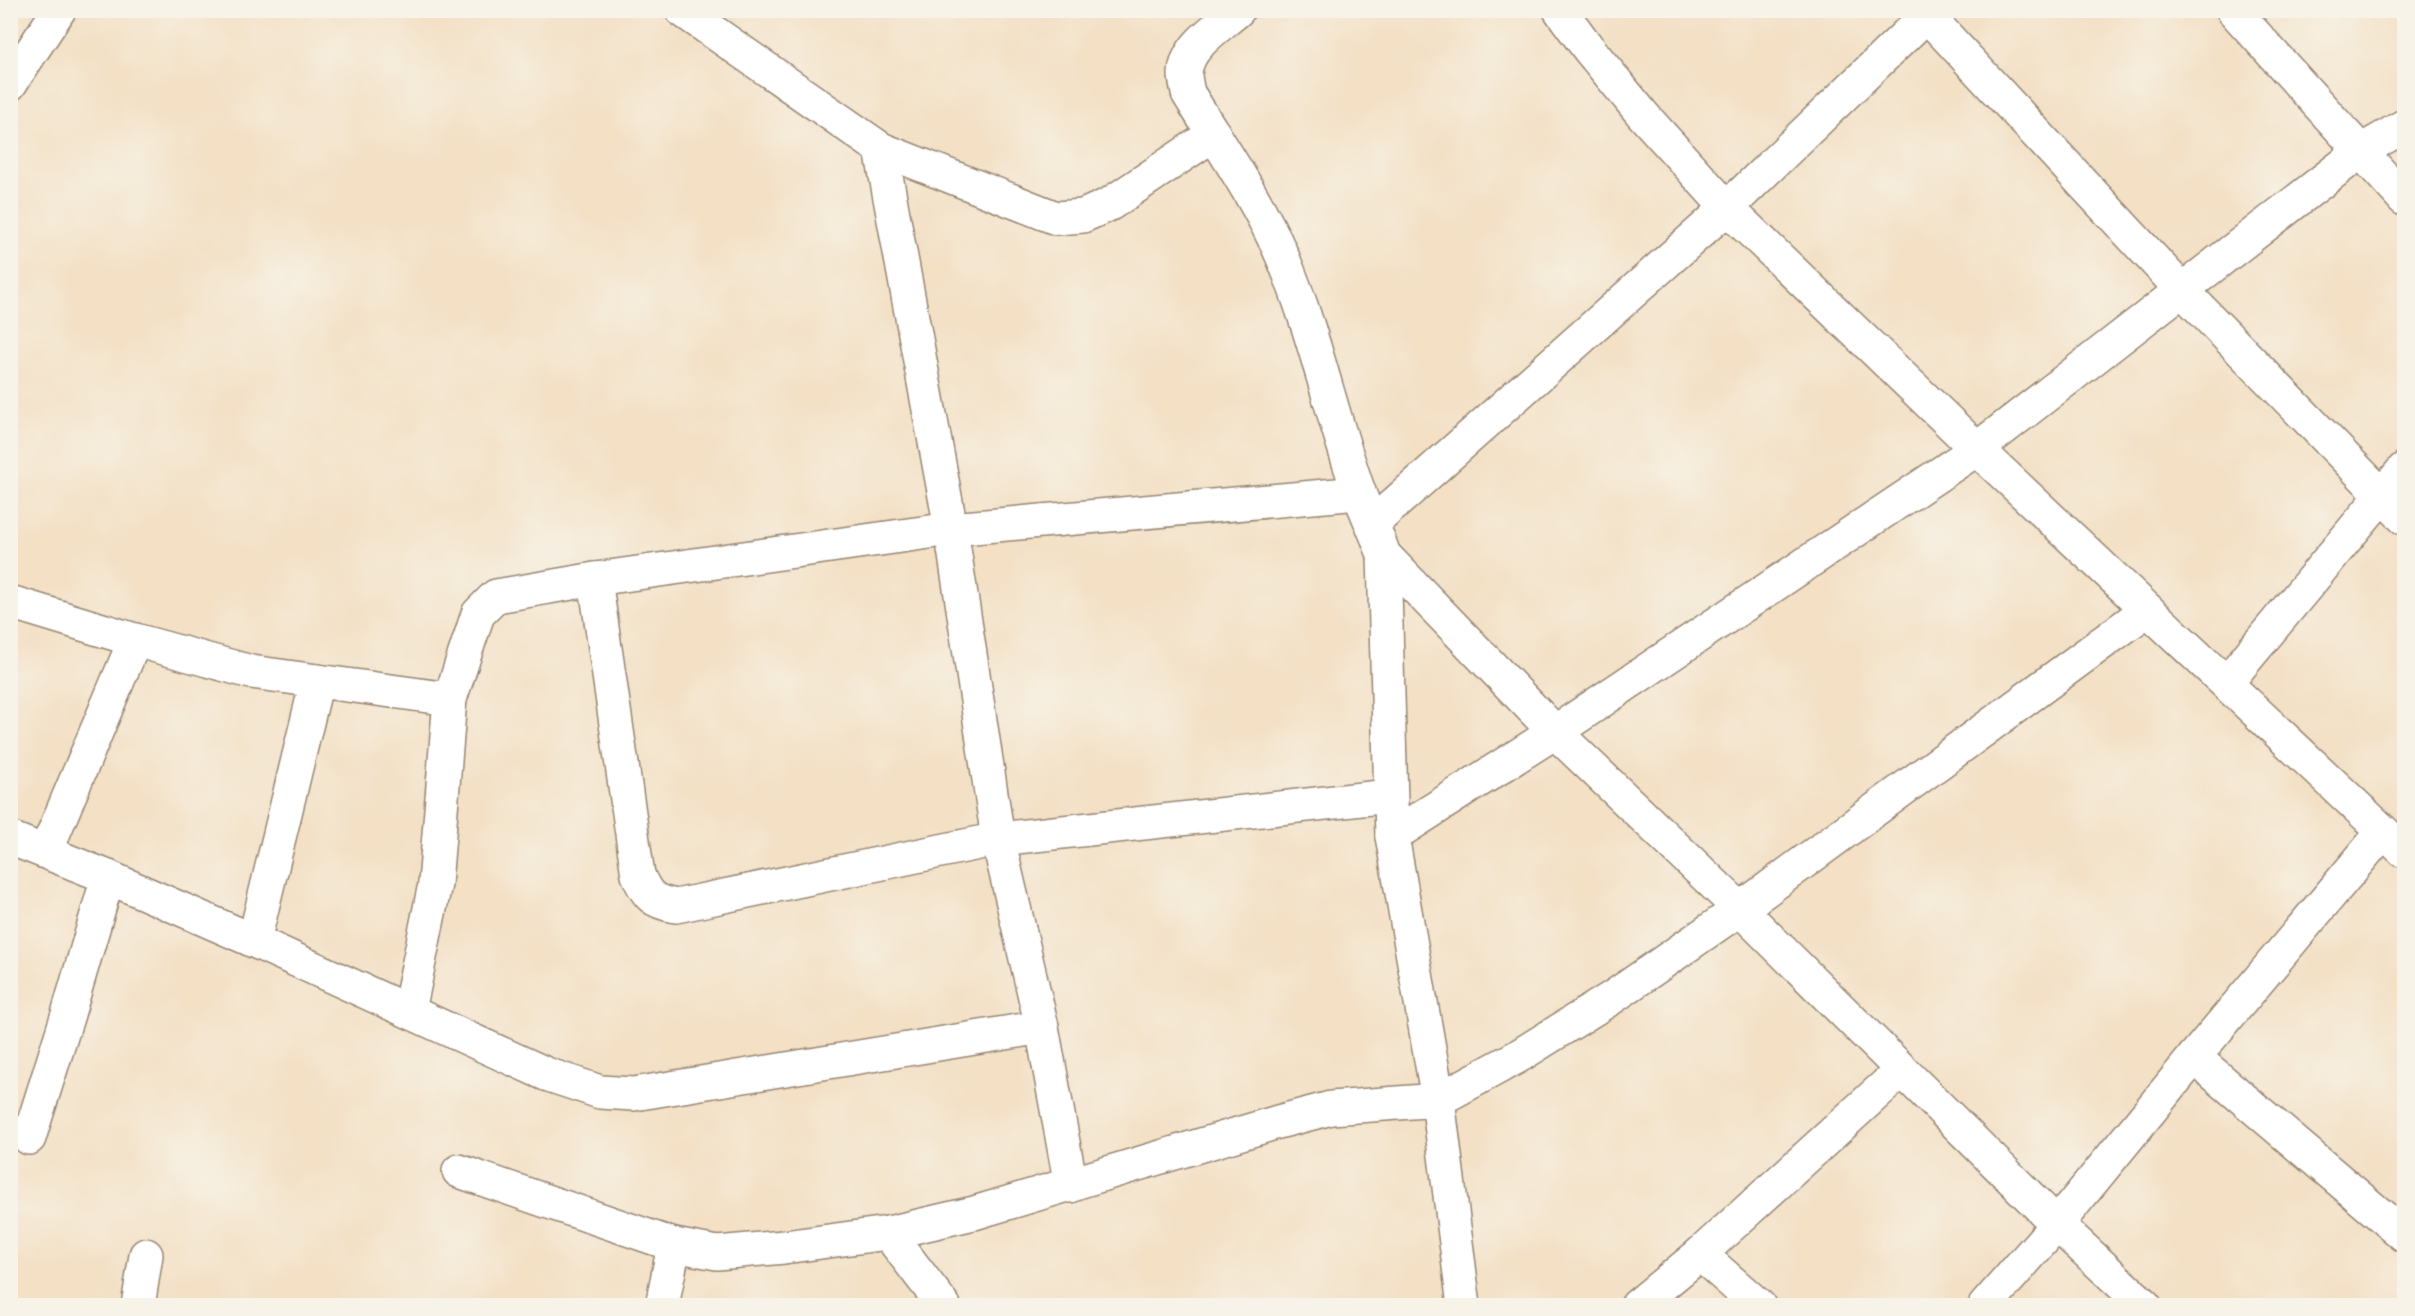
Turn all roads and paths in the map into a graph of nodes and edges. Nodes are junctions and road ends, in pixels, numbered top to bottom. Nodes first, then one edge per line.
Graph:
1 (59, 10) edge
2 (682, 10) edge
3 (1238, 10) edge
4 (1560, 10) edge
5 (2233, 10) edge
6 (1927, 12) edge
7 (10, 84) edge
8 (2404, 126) edge
9 (1214, 134) junction
10 (880, 149) junction
11 (2361, 151) junction
12 (2404, 199) edge
13 (1727, 208) junction
14 (2181, 289) junction
15 (1977, 449) junction
16 (2404, 469) edge
17 (1359, 493) junction
18 (2382, 494) junction
19 (2404, 518) edge
20 (1373, 523) junction
21 (951, 529) junction
22 (1384, 555) junction
23 (595, 579) junction
24 (10, 602) edge
25 (2147, 610) junction
26 (135, 640) junction
27 (317, 681) junction
28 (2227, 682) junction
29 (450, 699) junction
30 (1555, 732) junction
31 (1389, 796) junction
32 (1392, 836) junction
33 (10, 838) edge
34 (998, 839) junction
35 (2394, 842) edge
36 (46, 851) junction
37 (108, 877) junction
38 (1740, 909) junction
39 (254, 941) junction
40 (409, 1011) junction
41 (1042, 1027) junction
42 (2194, 1057) junction
43 (1902, 1070) junction
44 (1438, 1100) junction
45 (29, 1138) dead end
46 (459, 1171) dead end
47 (1071, 1186) junction
48 (2057, 1224) junction
49 (888, 1233) junction
50 (2404, 1235) edge
51 (674, 1245) junction
52 (1700, 1254) junction
53 (146, 1255) dead end
54 (138, 1305) edge
55 (663, 1305) edge
56 (944, 1305) edge
57 (1464, 1305) edge
58 (1637, 1305) edge
59 (1759, 1305) edge
60 (1985, 1305) edge
61 (2145, 1305) edge

1 - 7 street
2 - 10 street
3 - 9 street
4 - 13 street
5 - 11 street
6 - 13 street
6 - 14 street
8 - 11 street
9 - 10 street
9 - 17 street
10 - 21 street
11 - 12 street
11 - 14 street
13 - 15 street
13 - 20 street
14 - 15 street
14 - 18 street
15 - 25 street
15 - 30 street
16 - 18 street
17 - 20 street
17 - 21 street
18 - 19 street
18 - 28 street
20 - 22 street
21 - 23 street
21 - 34 street
22 - 30 street
22 - 31 street
23 - 29 street
23 - 34 street
24 - 26 street
25 - 28 street
25 - 38 street
26 - 27 street
26 - 36 street
27 - 29 street
27 - 39 street
28 - 35 street
29 - 40 street
30 - 32 street
30 - 38 street
31 - 32 street
31 - 34 street
32 - 44 street
33 - 36 street
34 - 41 street
35 - 42 street
36 - 37 street
37 - 39 street
37 - 45 street
38 - 43 street
38 - 44 street
39 - 40 street
40 - 41 street
41 - 47 street
42 - 48 street
42 - 50 street
43 - 48 street
43 - 52 street
44 - 47 street
44 - 57 street
46 - 51 street
47 - 49 street
48 - 60 street
48 - 61 street
49 - 51 street
49 - 56 street
51 - 55 street
52 - 58 street
52 - 59 street
53 - 54 street

